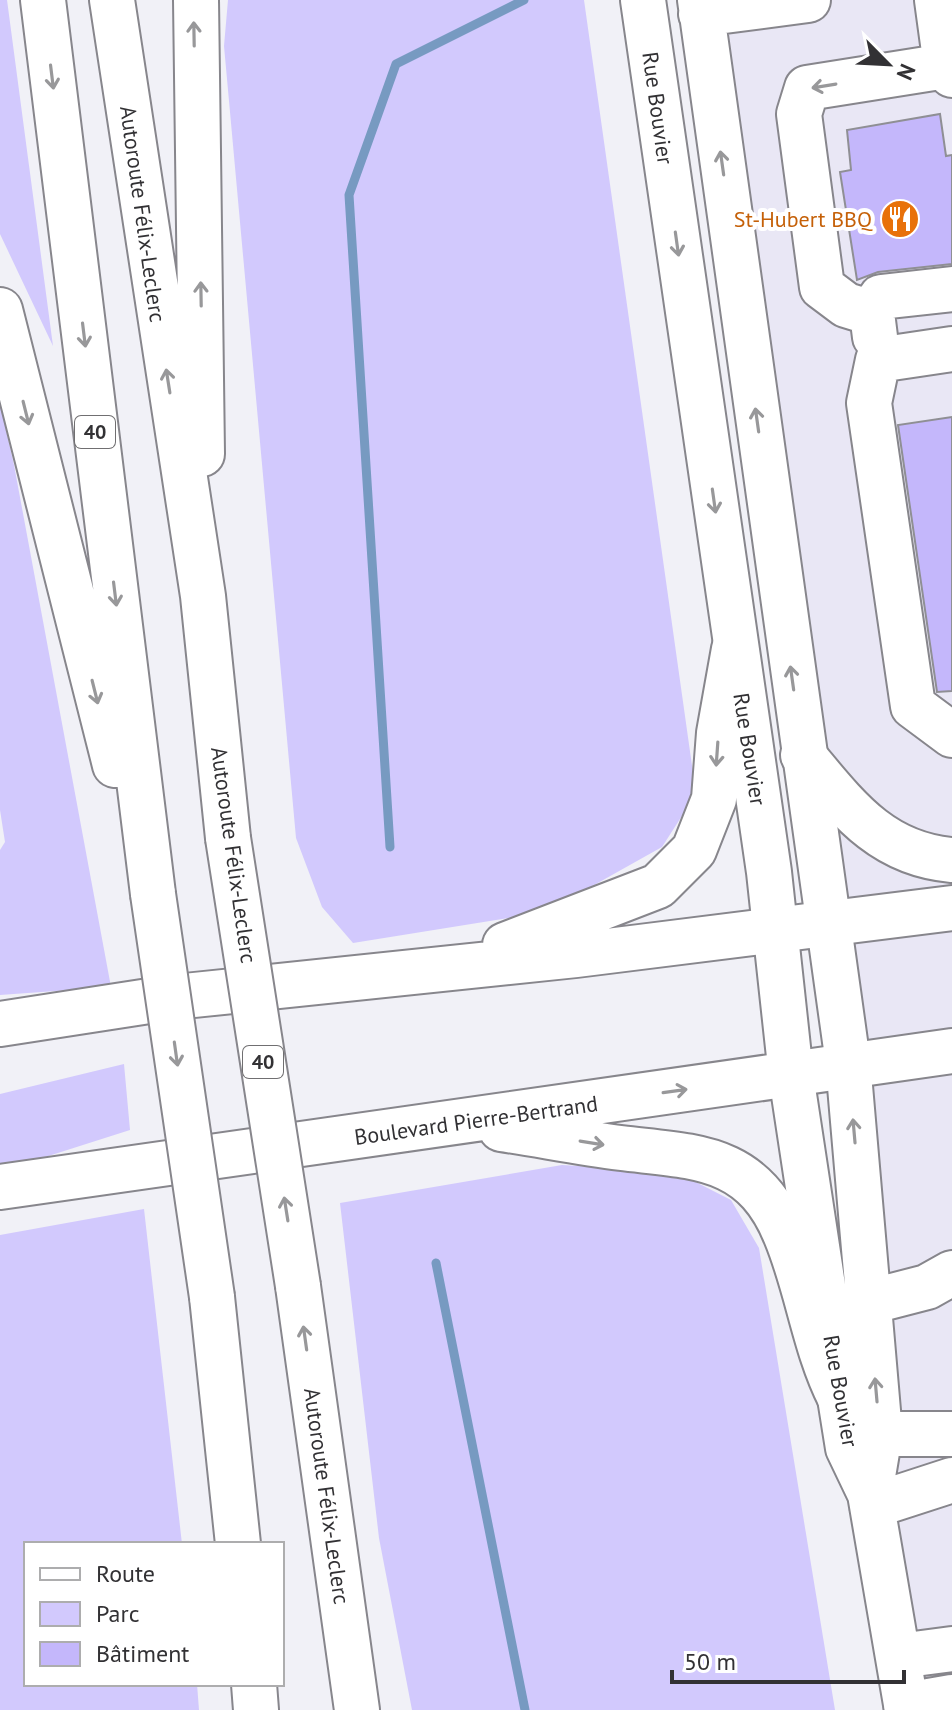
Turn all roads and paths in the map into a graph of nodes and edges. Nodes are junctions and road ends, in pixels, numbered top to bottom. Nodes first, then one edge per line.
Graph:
1 (43, 0) edge
2 (112, 0) edge
3 (196, 0) edge
4 (643, 0) edge
5 (808, 0) edge
6 (937, 0) edge
7 (700, 7) edge
8 (950, 69) edge
9 (952, 289) edge
10 (0, 310) edge
11 (872, 313) junction
12 (952, 349) edge
13 (878, 360) junction
14 (203, 596) junction
15 (734, 649) junction
16 (952, 735) edge
17 (803, 755) junction
18 (952, 860) edge
19 (151, 878) junction
20 (952, 908) edge
21 (829, 926) junction
22 (776, 929) junction
23 (446, 967) junction
24 (0, 1024) edge
25 (952, 1051) edge
26 (848, 1063) junction
27 (791, 1075) junction
28 (459, 1122) junction
29 (0, 1187) edge
30 (952, 1273) edge
31 (869, 1302) junction
32 (840, 1398) junction
33 (880, 1434) junction
34 (952, 1434) edge
35 (952, 1480) edge
36 (871, 1500) junction
37 (238, 1542) edge
38 (347, 1637) junction
39 (952, 1649) edge
40 (899, 1656) junction
41 (254, 1686) edge
42 (952, 1697) edge
43 (907, 1707) edge
44 (256, 1710) edge
45 (357, 1710) edge
46 (366, 1710) edge

1 -> 19 main road, 40
14 -> 2 main road, Autoroute Félix-Leclerc / 40
14 -> 3 main road
4 -> 15 main road, Rue Bouvier
5 - 7 main road
6 - 8 main road
17 -> 7 main road, Rue Bouvier
8 -> 11 main road
9 - 11 main road
10 -> 19 main road
11 - 13 main road
12 - 13 main road
13 - 16 main road
38 -> 14 main road, Autoroute Félix-Leclerc / 40, bridge
15 - 22 main road, Rue Bouvier
15 -> 23 main road
17 - 18 main road
17 - 21 main road, Rue Bouvier
19 -> 37 main road, 40, bridge
20 - 21 main road
21 - 22 main road
21 - 26 main road, Rue Bouvier
22 - 23 main road
22 - 27 main road, Rue Bouvier
23 - 24 main road
25 - 26 main road, Boulevard Pierre-Bertrand
26 - 27 main road, Boulevard Pierre-Bertrand
31 -> 26 main road, Rue Bouvier
28 -> 27 main road, Boulevard Pierre-Bertrand
27 - 32 main road, Rue Bouvier
28 - 29 main road, Boulevard Pierre-Bertrand
28 -> 32 main road
30 - 31 main road
33 -> 31 main road, Rue Bouvier
32 - 36 main road, Rue Bouvier
33 - 34 main road
33 - 36 main road, Rue Bouvier
35 - 36 main road
36 - 40 main road, Rue Bouvier
38 - 45 main road, Autoroute Félix-Leclerc / 40
38 - 46 main road
39 - 40 main road
40 - 43 main road, Rue Bouvier
41 - 44 main road
42 - 43 main road

